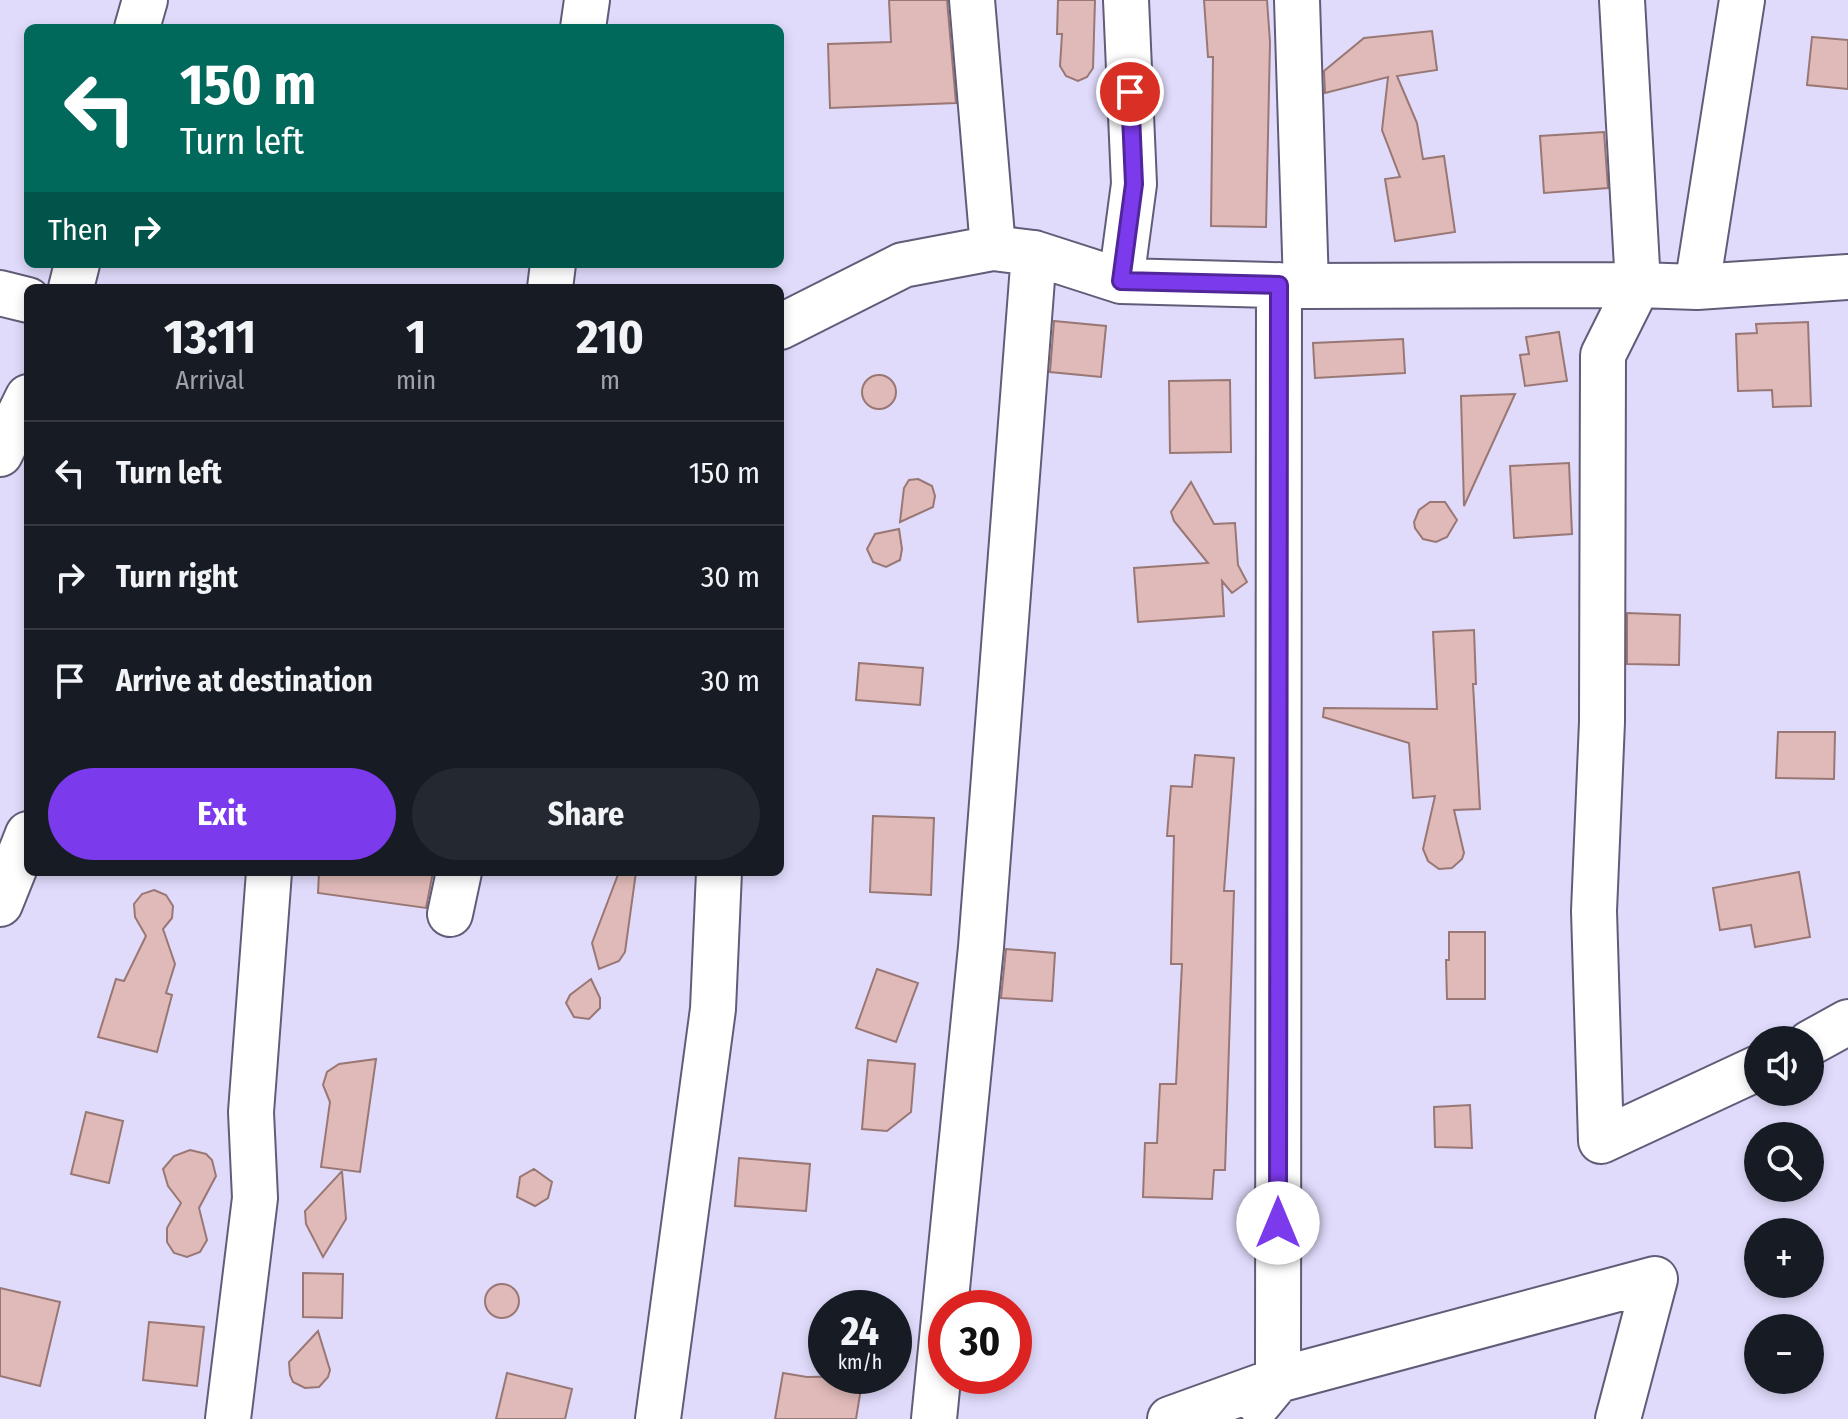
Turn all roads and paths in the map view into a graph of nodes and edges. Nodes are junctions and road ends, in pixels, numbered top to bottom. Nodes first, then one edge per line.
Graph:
1 (145, 0) edge
2 (587, 0) edge
3 (972, 0) edge
4 (1126, 0) edge
5 (1297, 0) edge
6 (1622, 0) edge
7 (1742, 0) edge
8 (138, 24) edge
9 (584, 24) edge
10 (1014, 251) junction
11 (1848, 277) edge
12 (1121, 281) junction
13 (1638, 285) junction
14 (1293, 286) junction
15 (1697, 287) junction
16 (0, 293) edge
17 (24, 299) edge
18 (784, 325) edge
19 (24, 405) edge
20 (0, 454) edge
21 (24, 844) edge
22 (269, 876) edge
23 (458, 876) edge
24 (719, 876) edge
25 (0, 904) edge
26 (450, 914) dead end
27 (1848, 1022) edge
28 (1824, 1035) edge
29 (1744, 1075) edge
30 (1278, 1380) junction
31 (228, 1419) edge
32 (658, 1419) edge
33 (934, 1419) edge
34 (1170, 1419) edge
35 (1245, 1419) edge
36 (1618, 1419) edge

1 - 8 street
2 - 9 street
3 - 10 street
4 - 12 street
5 - 14 street
6 - 13 street
7 - 15 street
10 - 12 street
10 - 18 street
10 - 33 street
11 - 15 street
12 - 14 street
13 - 14 street
13 - 15 street
13 - 29 street
14 - 30 street
16 - 17 street
19 - 20 street
21 - 25 street
22 - 31 street
23 - 26 street
24 - 32 street
27 - 28 street
30 - 34 street
30 - 35 street
30 - 36 street

